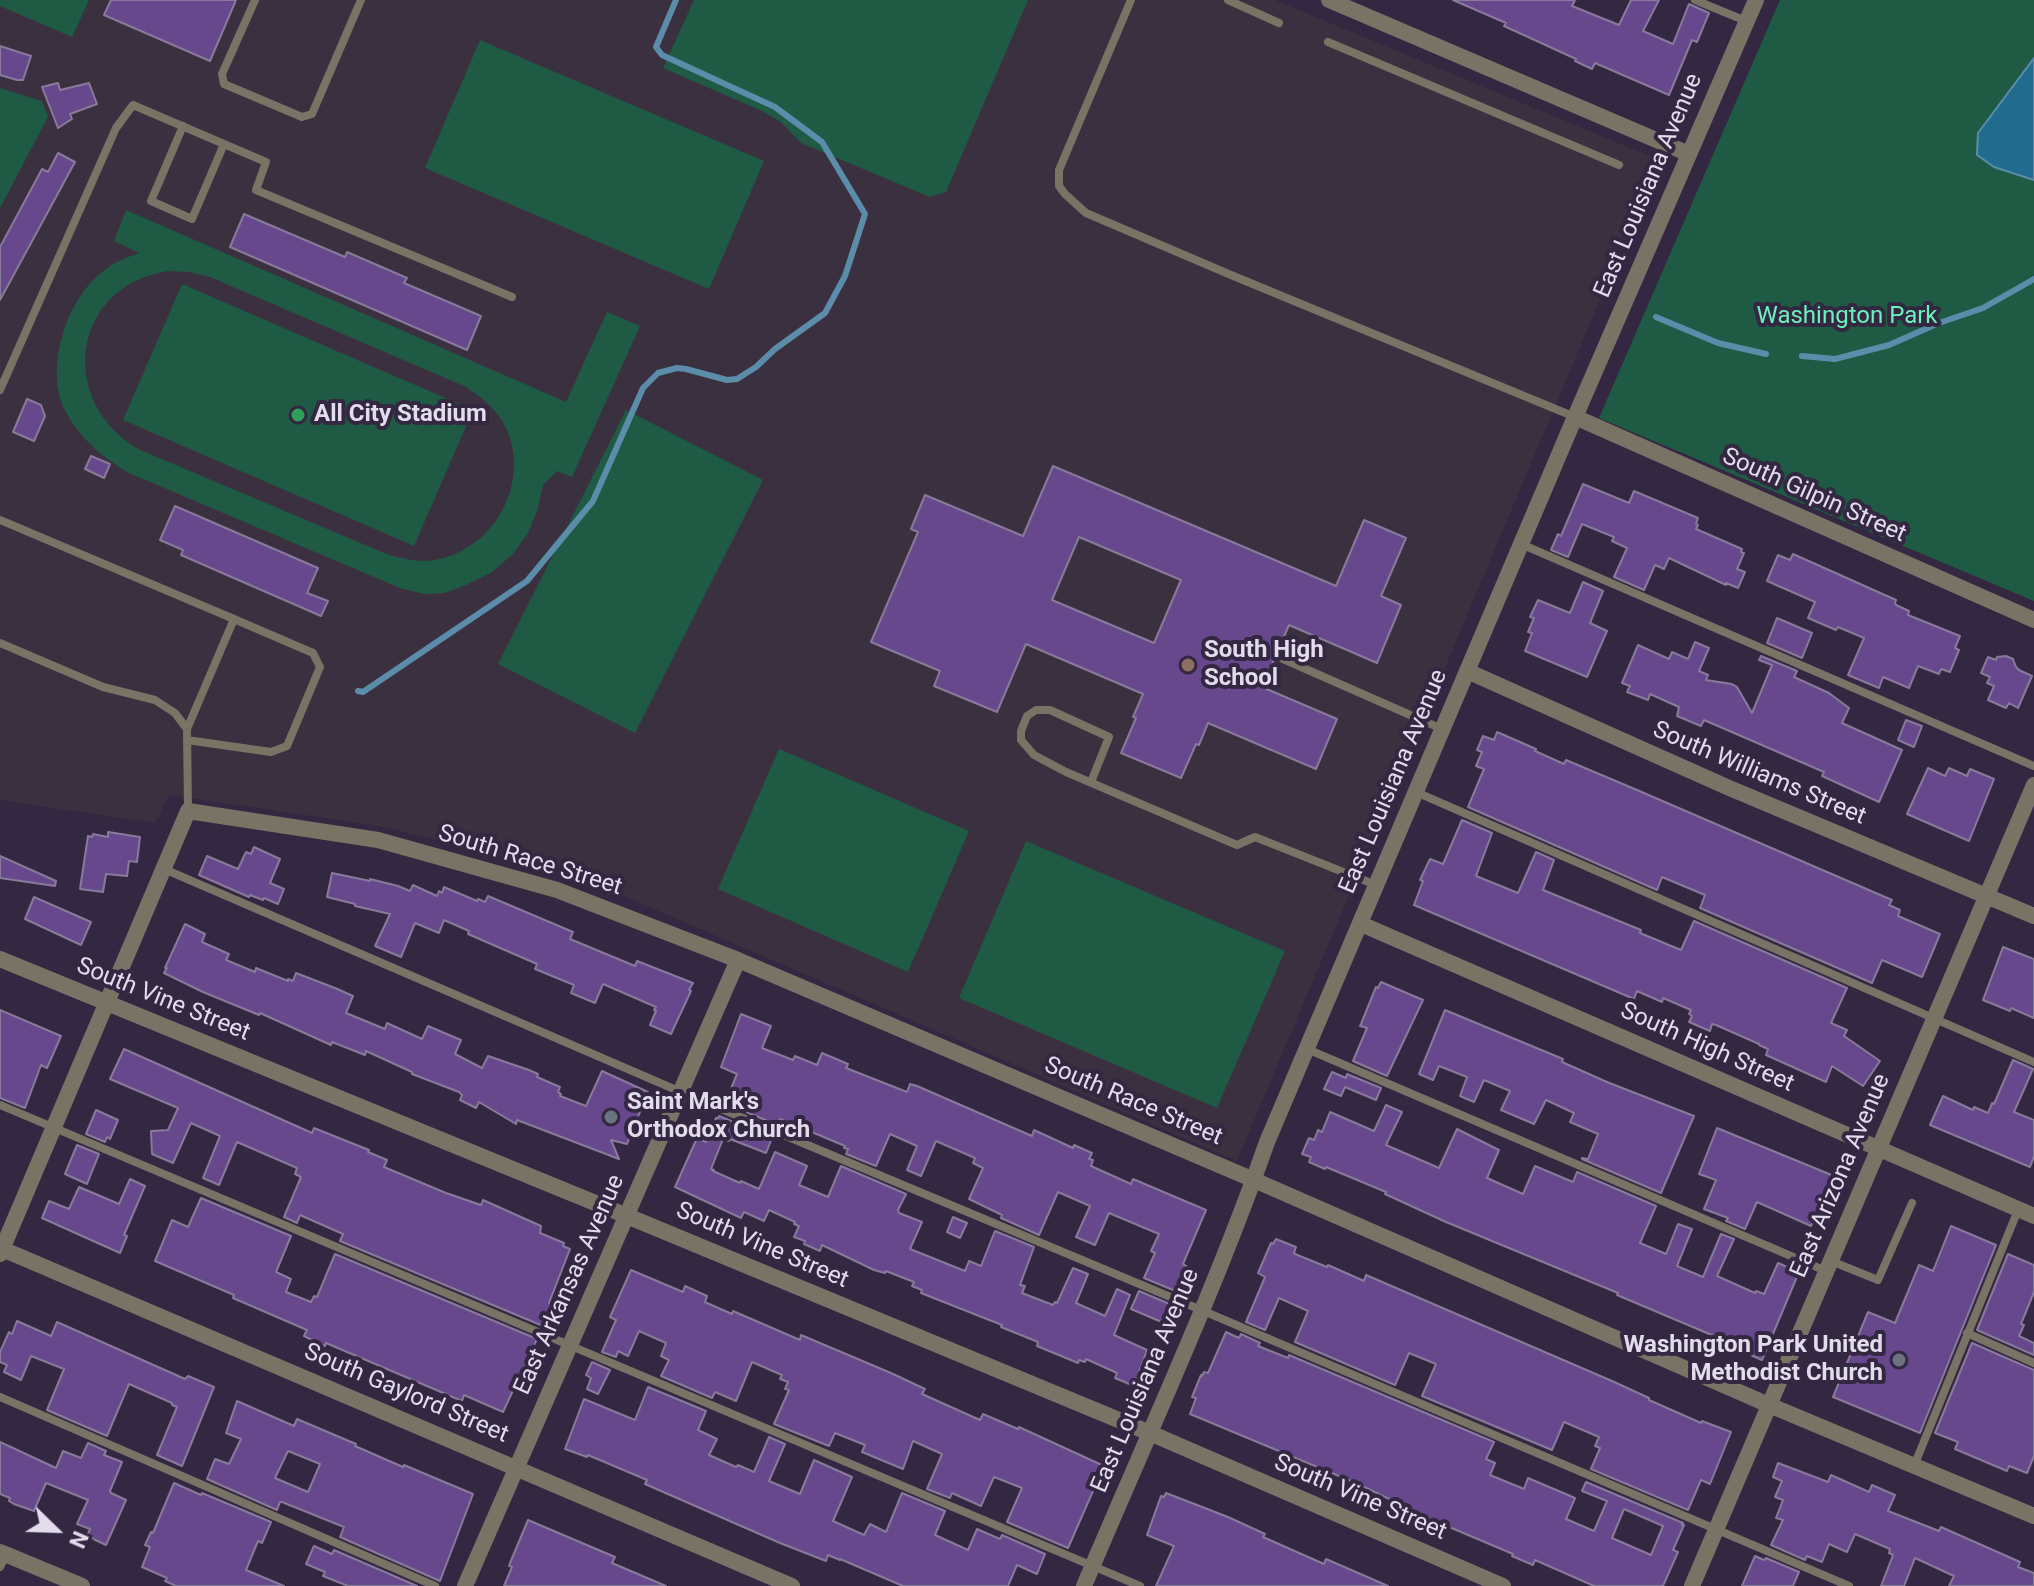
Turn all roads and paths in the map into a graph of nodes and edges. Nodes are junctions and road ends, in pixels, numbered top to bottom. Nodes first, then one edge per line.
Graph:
1 (255, 0) edge
2 (361, 0) edge
3 (1131, 0) edge
4 (1228, 0) edge
5 (1329, 0) edge
6 (1695, 0) edge
7 (1756, 0) edge
8 (1746, 21) junction
9 (1279, 23) dead end
10 (1328, 42) dead end
11 (183, 126) junction
12 (224, 144) junction
13 (1689, 154) junction
14 (1619, 165) dead end
15 (512, 297) dead end
16 (0, 390) edge
17 (1575, 417) junction
18 (0, 520) edge
19 (1521, 544) junction
20 (234, 619) junction
21 (2034, 620) edge
22 (0, 643) edge
23 (1283, 659) dead end
24 (1467, 671) junction
25 (187, 729) junction
26 (1443, 729) junction
27 (187, 740) junction
28 (2034, 766) edge
29 (1091, 782) junction
30 (2034, 785) edge
31 (1416, 792) junction
32 (188, 811) junction
33 (164, 869) junction
34 (1377, 885) junction
35 (1986, 896) junction
36 (2034, 916) edge
37 (1361, 924) junction
38 (0, 959) edge
39 (738, 960) junction
40 (107, 1004) junction
41 (1934, 1019) junction
42 (1307, 1049) junction
43 (2034, 1062) edge
44 (681, 1092) junction
45 (0, 1105) edge
46 (54, 1127) junction
47 (1878, 1149) junction
48 (1254, 1180) junction
49 (1912, 1203) dead end
50 (2026, 1212) edge
51 (627, 1216) junction
52 (1, 1250) edge
53 (1828, 1266) junction
54 (1203, 1310) junction
55 (1967, 1333) junction
56 (570, 1346) junction
57 (2034, 1363) edge
58 (0, 1397) edge
59 (1769, 1405) junction
60 (1150, 1433) junction
61 (1914, 1466) junction
62 (516, 1467) junction
63 (2034, 1516) edge
64 (1716, 1529) junction
65 (2, 1558) edge
66 (1093, 1565) junction
67 (82, 1586) edge
68 (435, 1586) edge
69 (465, 1586) edge
70 (792, 1586) edge
71 (1084, 1586) edge
72 (1140, 1586) edge
73 (1503, 1586) edge
74 (1692, 1586) edge
75 (1849, 1586) edge

1 - 2 lane
3 - 17 lane
4 - 9 lane
5 - 13 street
6 - 8 lane
7 - 8 street, East Louisiana Avenue
8 - 13 street, East Louisiana Avenue
10 - 14 lane
11 - 12 lane
11 - 12 lane
11 - 16 lane
12 - 15 lane
13 - 17 street, East Louisiana Avenue
17 - 19 street, East Louisiana Avenue
17 - 21 street, South Gilpin Street
18 - 20 lane
19 - 24 street, East Louisiana Avenue
19 - 28 lane
20 - 25 lane
20 - 27 lane
22 - 25 lane
23 - 26 lane
24 - 26 street, East Louisiana Avenue
24 - 35 street, South Williams Street
25 - 27 lane
26 - 31 street, East Louisiana Avenue
27 - 32 lane
29 - 29 lane
29 - 34 lane
30 - 35 street, East Arizona Avenue
31 - 34 street, East Louisiana Avenue
31 - 41 lane
32 - 33 street
32 - 39 street, South Race Street
33 - 40 street
33 - 44 lane
34 - 37 street, East Louisiana Avenue
35 - 36 street, South Williams Street
35 - 41 street, East Arizona Avenue
37 - 42 street, East Louisiana Avenue
37 - 47 street, South High Street
38 - 40 street, South Vine Street
39 - 44 street, East Arkansas Avenue
39 - 48 street, South Race Street
40 - 46 street
40 - 51 street, South Vine Street
41 - 43 lane
41 - 47 street, East Arizona Avenue
42 - 48 street, East Louisiana Avenue
42 - 53 lane
44 - 51 street, East Arkansas Avenue
44 - 54 lane
45 - 46 lane
46 - 52 street
46 - 56 lane
47 - 50 street, South High Street
47 - 53 street, East Arizona Avenue
48 - 54 street, East Louisiana Avenue
48 - 59 street, South Race Street
49 - 53 lane
50 - 55 lane
51 - 56 street, East Arkansas Avenue
51 - 60 street, South Vine Street
52 - 62 street, South Gaylord Street
53 - 59 street, East Arizona Avenue
54 - 60 street, East Louisiana Avenue
54 - 64 lane
55 - 57 lane
55 - 61 lane
56 - 62 street, East Arkansas Avenue
56 - 66 lane
58 - 68 lane
59 - 61 street, South Race Street
59 - 64 street, East Arizona Avenue
60 - 66 street, East Louisiana Avenue
60 - 73 street, South Vine Street
61 - 63 street, South Race Street
62 - 69 street, East Arkansas Avenue
62 - 70 street, South Gaylord Street
64 - 74 street, East Arizona Avenue
64 - 75 lane
65 - 67 street
66 - 71 street, East Louisiana Avenue
66 - 72 lane

